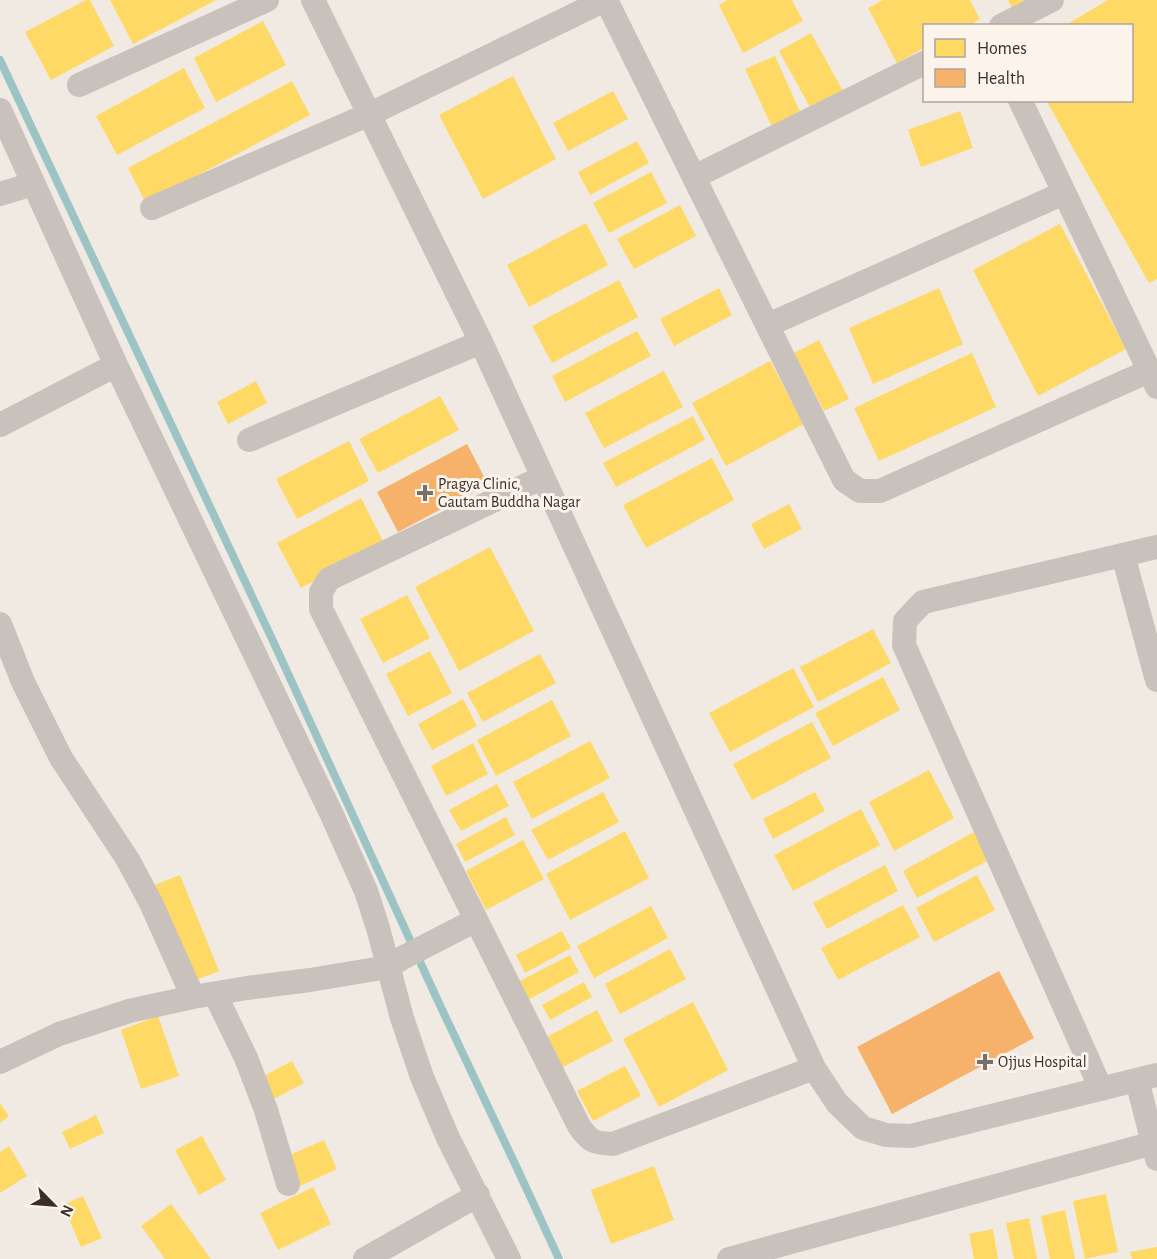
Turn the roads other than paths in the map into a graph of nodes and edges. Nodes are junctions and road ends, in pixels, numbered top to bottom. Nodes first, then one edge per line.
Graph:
1 (267, 0) edge
2 (313, 0) edge
3 (606, 0) edge
4 (1052, 0) edge
5 (1005, 24) edge
6 (923, 63) edge
7 (79, 85) dead end
8 (1021, 102) edge
9 (0, 110) edge
10 (370, 114) junction
11 (694, 177) junction
12 (33, 184) junction
13 (1064, 193) junction
14 (0, 194) edge
15 (152, 208) dead end
16 (768, 325) junction
17 (481, 342) junction
18 (117, 365) junction
19 (1153, 379) edge
20 (0, 425) edge
21 (249, 440) dead end
22 (543, 477) junction
23 (1157, 547) edge
24 (1123, 555) junction
25 (0, 624) edge
26 (1157, 680) edge
27 (476, 920) junction
28 (396, 962) junction
29 (204, 995) junction
30 (0, 1062) edge
31 (814, 1068) junction
32 (1147, 1078) edge
33 (1101, 1089) junction
34 (1156, 1148) edge
35 (288, 1184) dead end
36 (478, 1195) junction
37 (365, 1259) edge
38 (509, 1259) edge
39 (729, 1259) edge

1 - 7 street
2 - 10 street
3 - 10 street
3 - 11 street
4 - 5 street
6 - 11 street
8 - 13 street
9 - 12 street
10 - 15 street
10 - 17 street
11 - 16 street
12 - 14 street
12 - 18 street
13 - 16 street
13 - 19 street
16 - 19 street
17 - 21 street
17 - 22 street
18 - 20 street
18 - 28 street
22 - 27 street
22 - 31 street
23 - 24 street
24 - 26 street
24 - 33 street
25 - 29 street
27 - 28 street
27 - 31 street
28 - 29 street
28 - 36 street
29 - 30 street
29 - 35 street
31 - 33 street
32 - 33 street
32 - 34 street
34 - 39 street
36 - 37 street
36 - 38 street

